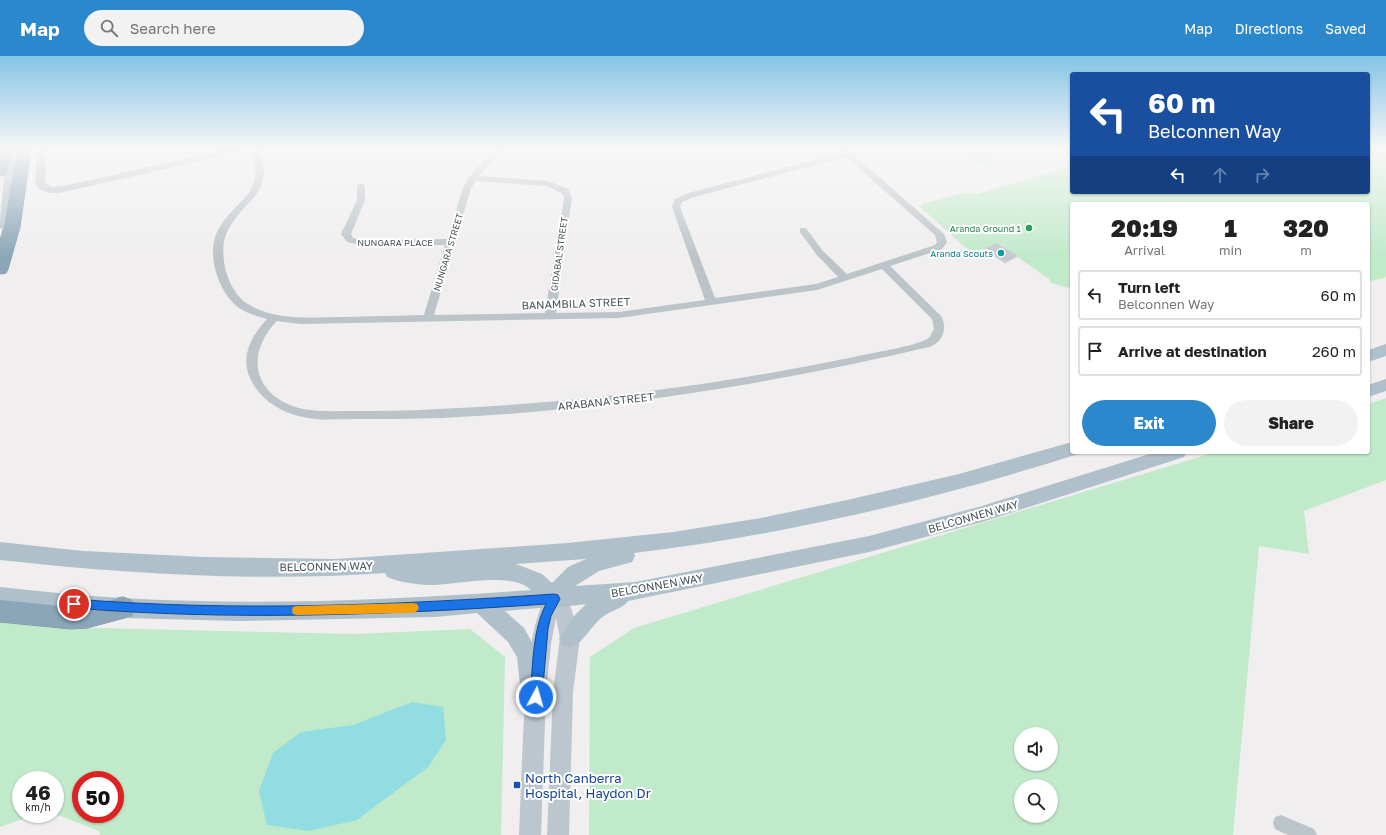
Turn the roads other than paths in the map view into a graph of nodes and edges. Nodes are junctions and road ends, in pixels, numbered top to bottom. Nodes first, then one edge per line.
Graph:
1 (9, 185) edge
2 (18, 185) edge
3 (41, 185) edge
4 (73, 185) edge
5 (257, 185) edge
6 (470, 185) edge
7 (552, 185) edge
8 (726, 185) edge
9 (883, 185) edge
10 (361, 186) dead end
11 (803, 230) dead end
12 (451, 242) junction
13 (6, 251) junction
14 (884, 265) junction
15 (0, 269) edge
16 (845, 278) junction
17 (711, 302) junction
18 (550, 317) junction
19 (274, 318) junction
20 (428, 319) junction
21 (1386, 350) edge
22 (1370, 355) edge
23 (1386, 385) edge
24 (1370, 389) edge
25 (1070, 450) edge
26 (1172, 454) edge
27 (672, 540) junction
28 (0, 551) edge
29 (361, 567) junction
30 (635, 591) junction
31 (0, 596) edge
32 (554, 599) junction
33 (483, 605) junction
34 (123, 608) junction
35 (0, 611) edge
36 (570, 638) junction
37 (535, 711) junction
38 (1281, 823) dead end
39 (530, 835) edge
40 (558, 835) edge
41 (1308, 835) edge

1 - 13 street
2 - 13 highway
3 - 4 street
5 - 19 street, BANAMBILA STREET
6 - 12 street, NUNGARA STREET
7 - 18 street, GIDABAL STREET
8 - 17 street
9 - 14 street, BANAMBILA STREET
10 - 12 street, NUNGARA PLACE
11 - 16 street
12 - 20 street, NUNGARA STREET
13 - 15 highway
14 - 16 street, BANAMBILA STREET
14 - 19 street, ARABANA STREET
16 - 17 street, BANAMBILA STREET
17 - 18 street, BANAMBILA STREET
18 - 20 street, BANAMBILA STREET
19 - 20 street, BANAMBILA STREET
21 - 22 main road
23 - 24 main road
25 - 27 main road, BELCONNEN WAY
26 - 30 main road, BELCONNEN WAY
27 - 29 main road, BELCONNEN WAY
27 - 32 main road
28 - 29 main road, BELCONNEN WAY
29 - 32 main road
30 - 32 main road, BELCONNEN WAY
30 - 36 main road
31 - 34 main road, BELCONNEN WAY
32 - 33 main road, BELCONNEN WAY
32 - 36 main road
32 - 37 main road
33 - 34 main road, BELCONNEN WAY
33 - 37 main road
34 - 35 highway
36 - 40 main road
37 - 39 main road
38 - 41 street

